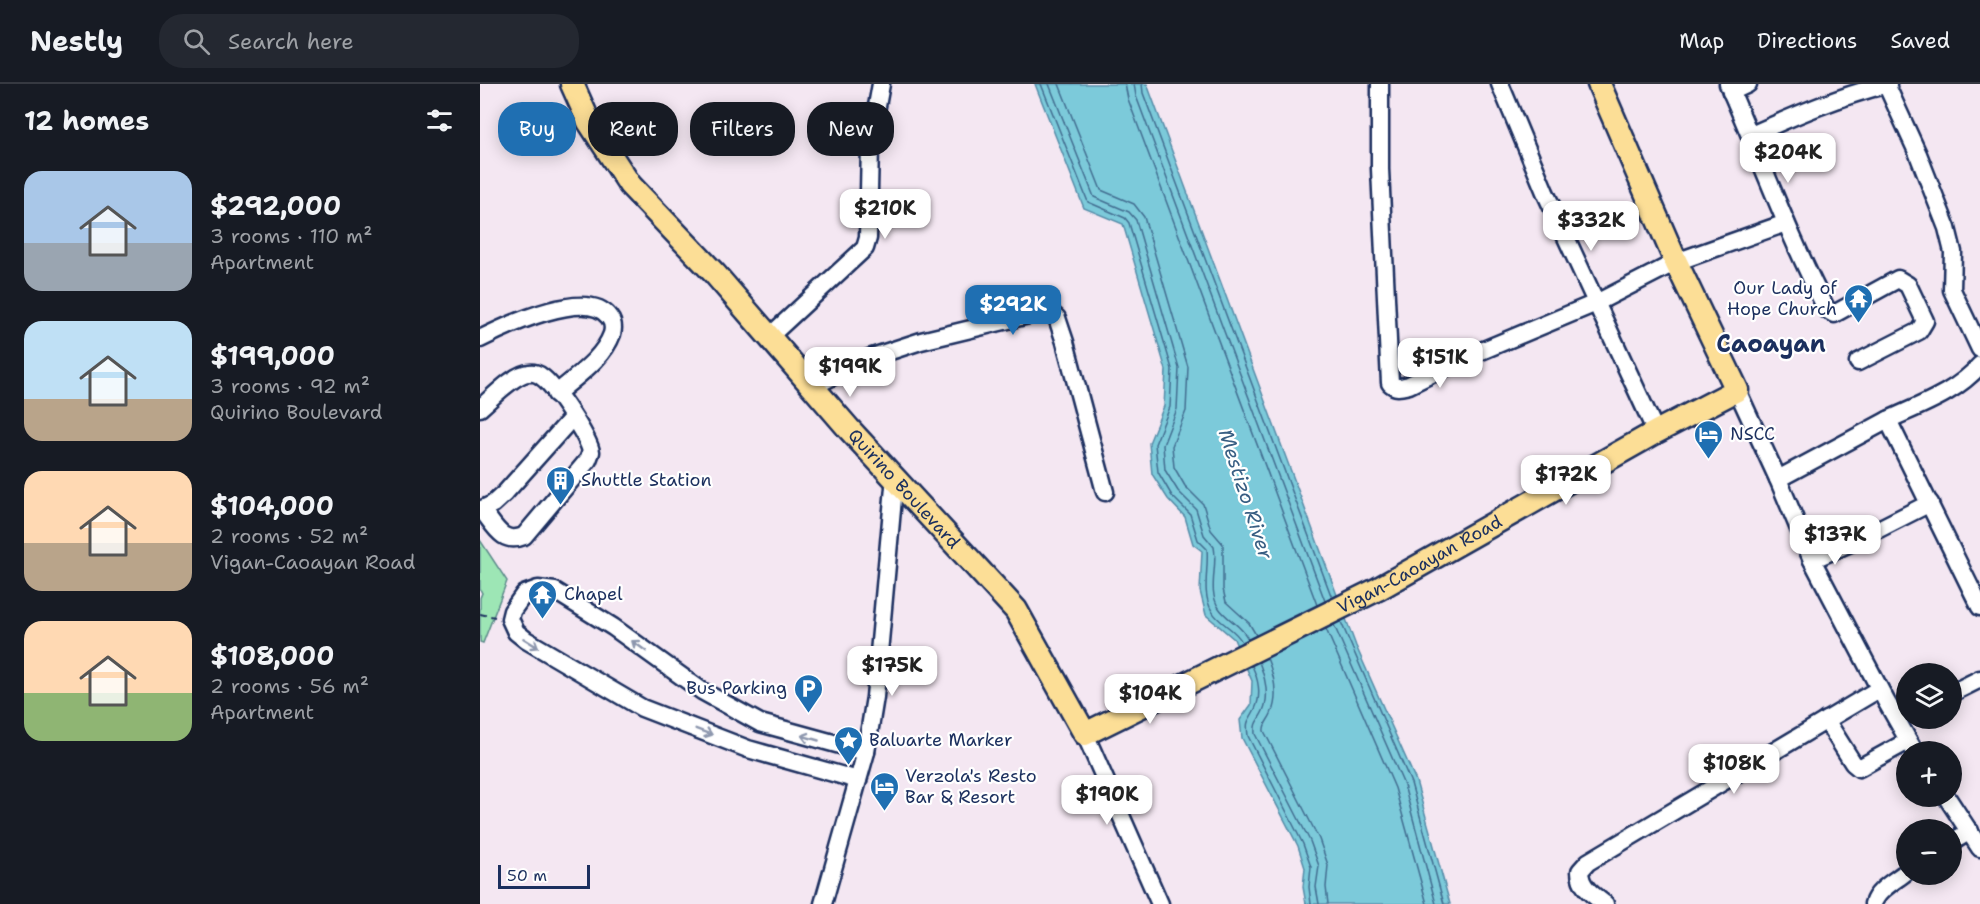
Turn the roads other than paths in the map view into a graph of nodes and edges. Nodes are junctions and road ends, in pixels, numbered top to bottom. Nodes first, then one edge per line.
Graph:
1 (572, 84) edge
2 (881, 84) edge
3 (1380, 84) edge
4 (1500, 84) edge
5 (1599, 84) edge
6 (1748, 84) edge
7 (1886, 84) edge
8 (1730, 88) edge
9 (1751, 135) junction
10 (1786, 223) junction
11 (1676, 262) junction
12 (1596, 303) junction
13 (770, 336) junction
14 (480, 339) edge
15 (1980, 349) edge
16 (1858, 362) dead end
17 (1980, 365) edge
18 (814, 386) junction
19 (1737, 390) junction
20 (556, 394) junction
21 (480, 408) edge
22 (572, 418) junction
23 (1888, 420) junction
24 (1656, 432) junction
25 (895, 476) junction
26 (1778, 478) junction
27 (1105, 492) dead end
28 (1930, 503) junction
29 (481, 510) edge
30 (1812, 560) junction
31 (1980, 607) edge
32 (1980, 679) edge
33 (1962, 688) edge
34 (1879, 689) junction
35 (1896, 710) edge
36 (1826, 720) junction
37 (1085, 734) junction
38 (866, 752) junction
39 (1896, 753) edge
40 (858, 780) junction
41 (1954, 807) edge
42 (1970, 831) junction
43 (1962, 836) edge
44 (1980, 848) edge
45 (1896, 880) edge
46 (823, 904) edge
47 (1160, 904) edge
48 (1605, 904) edge
49 (1872, 904) edge

1 - 13 main road, Quirino Boulevard
2 - 13 street
3 - 12 street
4 - 12 street
5 - 11 main road
6 - 8 street
7 - 9 street
7 - 15 street
8 - 9 street
9 - 10 street
10 - 11 street
10 - 16 street
11 - 12 street
11 - 19 main road
12 - 24 street
13 - 18 main road, Quirino Boulevard
14 - 20 street
17 - 23 street
18 - 25 main road, Quirino Boulevard
18 - 27 street
19 - 24 main road, Vigan-Caoayan Road
19 - 26 street
20 - 21 street
20 - 22 street
22 - 29 street
22 - 29 street
23 - 26 street
23 - 28 street
24 - 37 main road, Vigan-Caoayan Road
25 - 37 main road, Quirino Boulevard
25 - 38 street
26 - 30 street
28 - 30 street
28 - 31 street
30 - 34 street
32 - 33 street
34 - 35 street
34 - 36 street
36 - 39 street
36 - 48 street
37 - 47 street, Quirino Boulevard
38 - 40 street
38 -> 40 street
40 - 46 street
41 - 42 street
42 - 43 street
42 - 44 street
45 - 49 street

